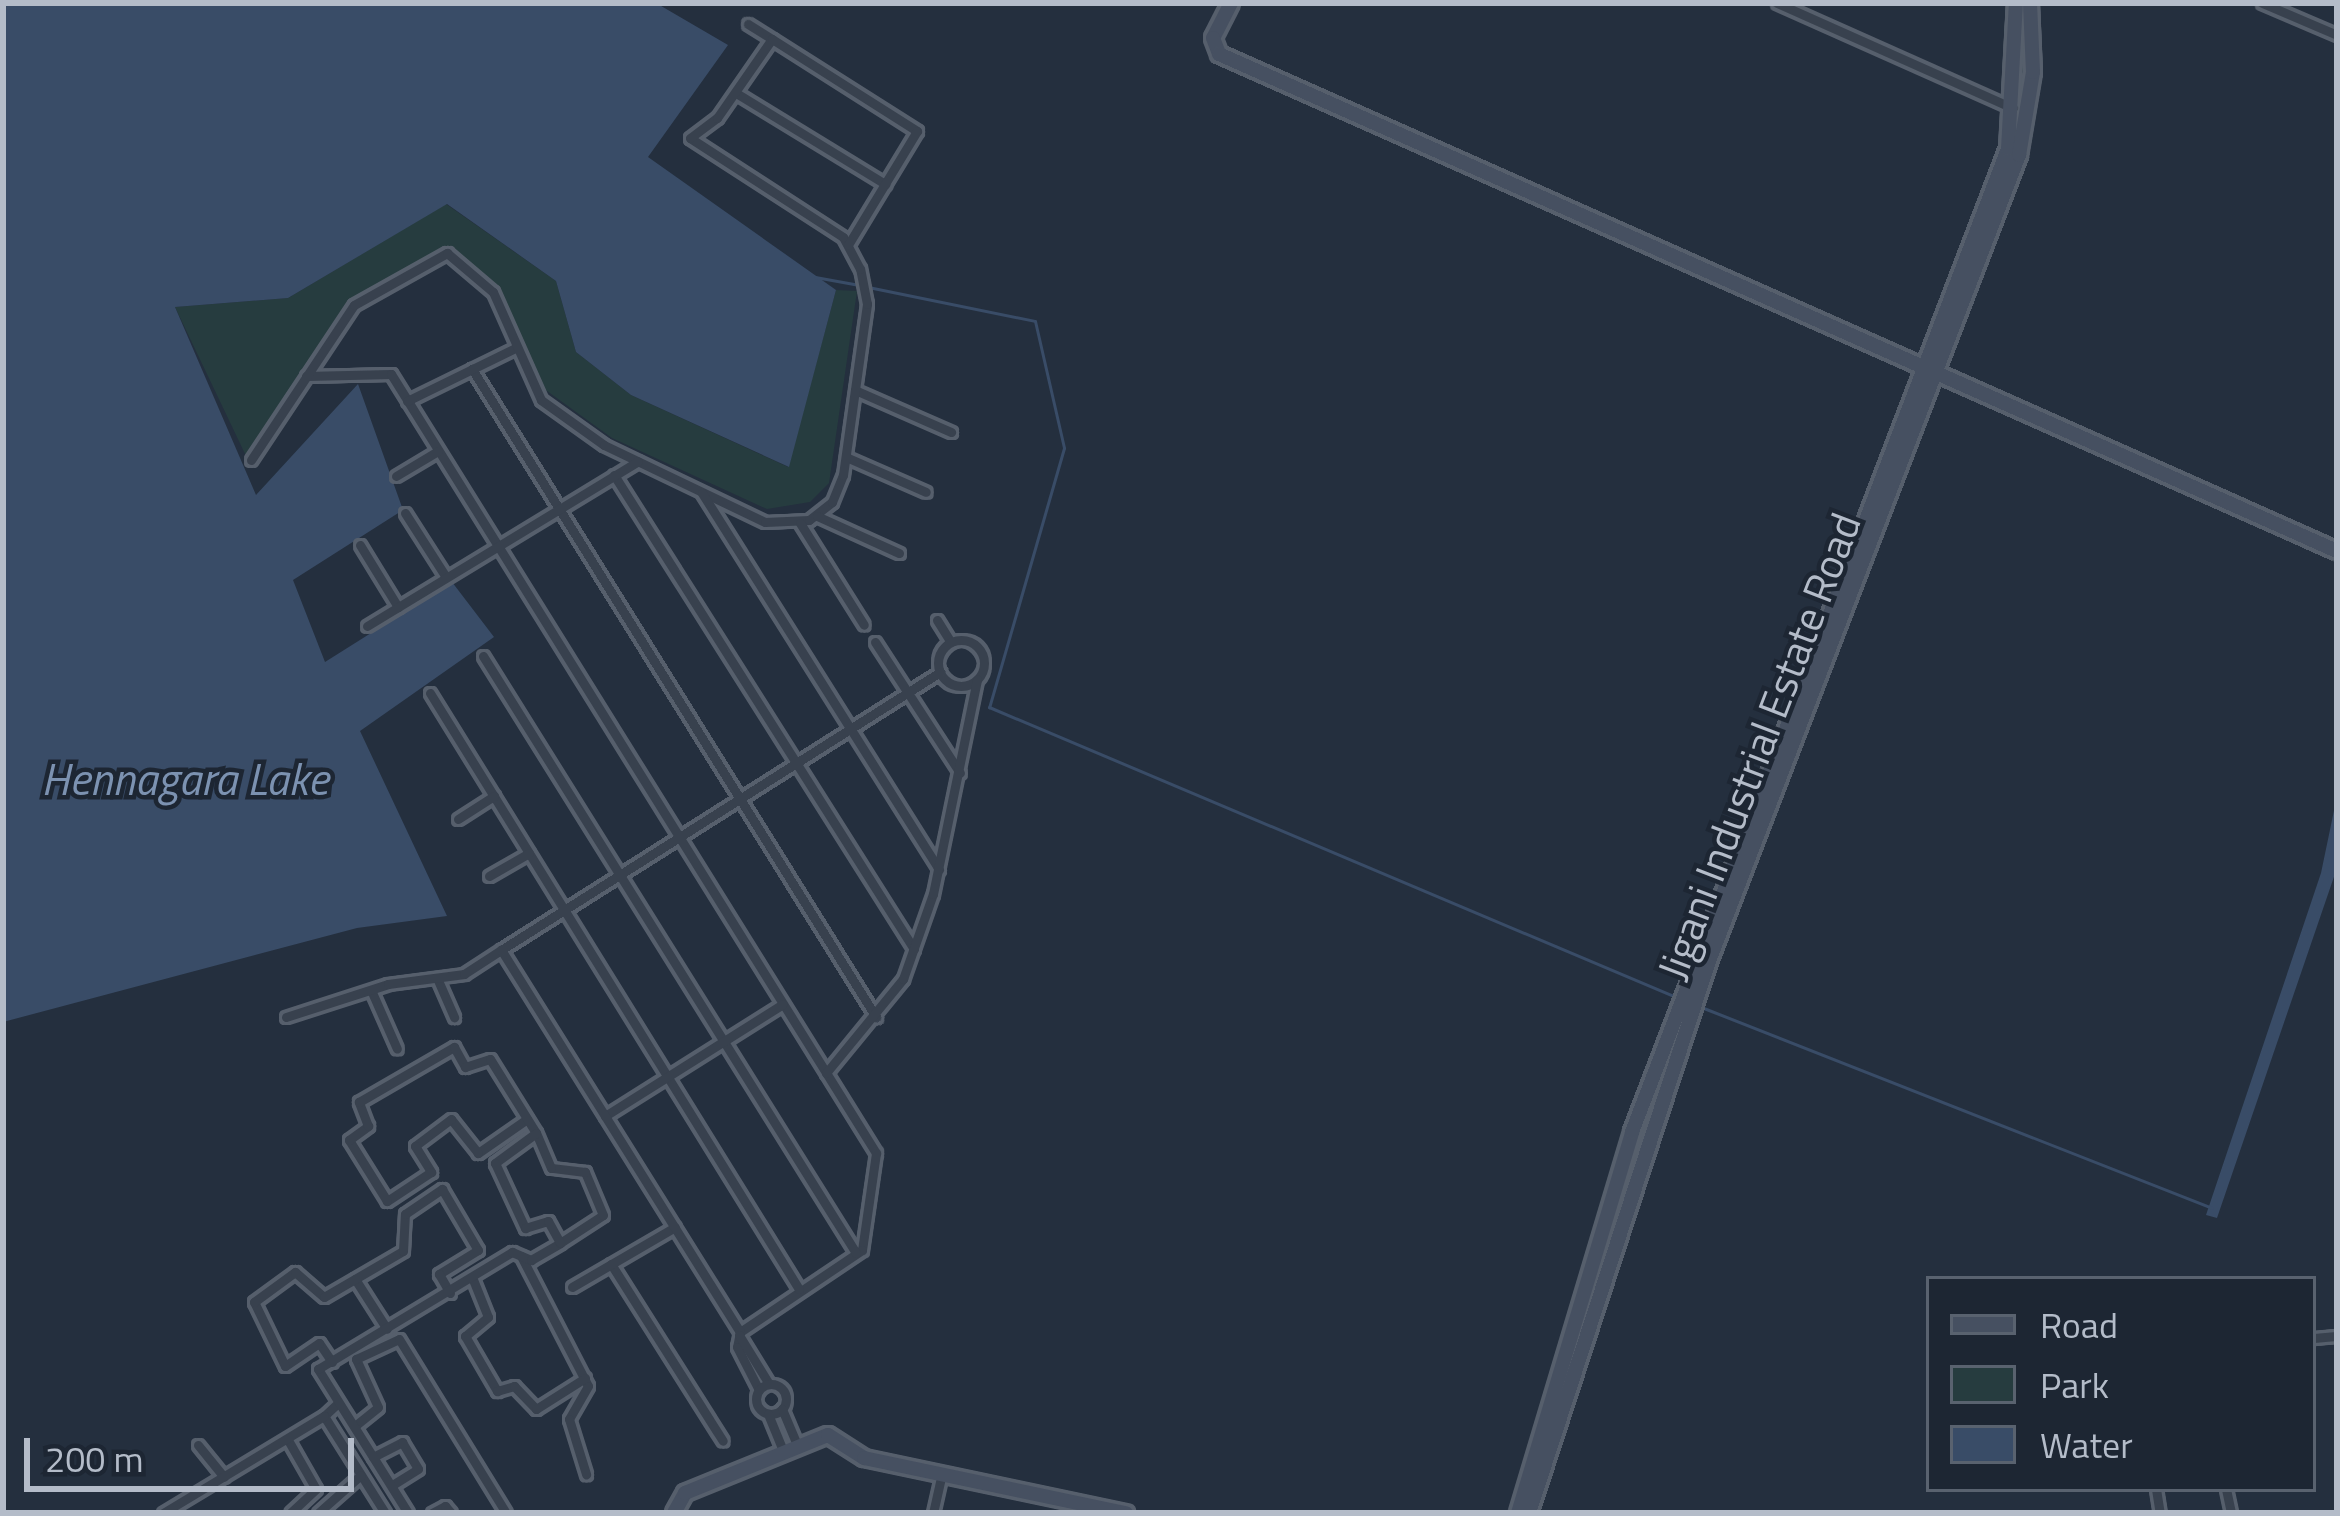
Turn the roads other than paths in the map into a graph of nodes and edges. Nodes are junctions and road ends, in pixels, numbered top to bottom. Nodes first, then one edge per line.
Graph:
1 (1231, 3) edge
2 (1777, 3) edge
3 (2016, 3) edge
4 (2030, 3) edge
5 (2262, 3) edge
6 (748, 24) dead end
7 (2337, 34) edge
8 (772, 40) junction
9 (736, 93) junction
10 (2016, 110) junction
11 (885, 184) junction
12 (848, 245) junction
13 (514, 348) junction
14 (1932, 368) junction
15 (472, 369) junction
16 (306, 376) dead end
17 (855, 390) junction
18 (407, 401) junction
19 (951, 432) dead end
20 (438, 451) junction
21 (845, 457) junction
22 (251, 460) dead end
23 (638, 461) junction
24 (614, 475) junction
25 (396, 476) dead end
26 (701, 491) junction
27 (926, 492) dead end
28 (559, 508) junction
29 (405, 513) dead end
30 (817, 516) junction
31 (800, 524) junction
32 (360, 544) dead end
33 (498, 546) junction
34 (2337, 551) edge
35 (899, 553) dead end
36 (446, 578) junction
37 (398, 607) junction
38 (937, 620) dead end
39 (367, 626) dead end
40 (865, 626) dead end
41 (875, 642) dead end
42 (951, 642) junction
43 (483, 656) dead end
44 (940, 671) junction
45 (977, 680) junction
46 (430, 692) dead end
47 (908, 692) junction
48 (850, 729) junction
49 (796, 763) junction
50 (960, 773) junction
51 (494, 796) junction
52 (458, 819) dead end
53 (679, 837) junction
54 (529, 853) junction
55 (939, 870) junction
56 (620, 875) junction
57 (490, 876) dead end
58 (564, 910) junction
59 (914, 949) junction
60 (502, 950) junction
61 (437, 978) junction
62 (370, 990) junction
63 (1688, 1001) junction
64 (783, 1004) junction
65 (286, 1017) dead end
66 (454, 1017) dead end
67 (877, 1017) junction
68 (724, 1042) junction
69 (397, 1049) dead end
70 (826, 1073) junction
71 (668, 1077) junction
72 (605, 1116) junction
73 (527, 1119) junction
74 (536, 1133) junction
75 (431, 1172) junction
76 (442, 1189) junction
77 (675, 1227) junction
78 (560, 1243) junction
79 (856, 1253) junction
80 (521, 1256) junction
81 (611, 1264) junction
82 (472, 1277) junction
83 (355, 1279) junction
84 (572, 1287) dead end
85 (799, 1289) junction
86 (450, 1293) junction
87 (387, 1329) junction
88 (740, 1333) junction
89 (332, 1361) junction
90 (585, 1378) junction
91 (764, 1387) junction
92 (338, 1403) junction
93 (782, 1409) junction
94 (768, 1414) junction
95 (325, 1416) junction
96 (356, 1425) junction
97 (288, 1440) junction
98 (723, 1442) dead end
99 (198, 1445) dead end
100 (791, 1450) junction
101 (374, 1457) junction
102 (942, 1473) junction
103 (586, 1474) dead end
104 (361, 1475) junction
105 (224, 1477) junction
106 (392, 1485) junction
107 (406, 1512) edge
108 (163, 1513) edge
109 (290, 1513) edge
110 (318, 1513) edge
111 (385, 1513) edge
112 (432, 1513) edge
113 (451, 1513) edge
114 (506, 1513) edge
115 (674, 1513) edge
116 (933, 1513) edge
117 (1126, 1513) edge
118 (1518, 1513) edge
119 (1529, 1513) edge

1 - 14 main road
2 - 10 street
3 - 10 main road, Jigani Industrial Estate Road
4 - 14 main road, Jigani Industrial Estate Road
5 - 7 street
6 - 8 street
8 - 9 street
8 - 11 street
9 - 11 street
9 - 12 street
10 - 14 main road, Jigani Industrial Estate Road
11 - 12 street
12 - 17 street
13 - 15 street
13 - 22 street
13 - 23 street
14 - 34 main road
14 - 63 main road, Jigani Industrial Estate Road
15 - 18 street
15 - 28 street
16 - 18 street
17 - 19 street
17 - 21 street
18 - 20 street
20 - 25 street
20 - 33 street
21 - 27 street
21 - 30 street
23 - 24 street
23 - 26 street
24 - 28 street
24 - 49 street
26 - 31 street
26 - 48 street
28 - 33 street
28 - 67 street
29 - 36 street
30 - 31 street
30 - 35 street
31 - 40 street
32 - 37 street
33 - 36 street
33 - 53 street
36 - 37 street
37 - 39 street
38 - 42 street
41 - 47 street
42 - 44 street
42 - 45 street
43 - 56 street
44 - 45 street
44 - 47 street
45 - 50 street
46 - 51 street
47 - 48 street
47 - 50 street
48 - 49 street
48 - 55 street
49 - 53 street
49 - 59 street
50 - 55 street
51 - 52 street
51 - 54 street
53 - 56 street
53 - 64 street
54 - 57 street
54 - 58 street
55 - 59 street
56 - 58 street
56 - 68 street
58 - 60 street
58 - 71 street
59 - 67 street
60 - 61 street
60 - 72 street
61 - 62 street
61 - 66 street
62 - 65 street
62 - 69 street
63 - 118 main road, Jigani Industrial Estate Road
63 - 119 main road, Jigani Industrial Estate Road
64 - 68 street
64 - 70 street
67 - 70 street
68 - 71 street
68 - 79 street
70 - 79 street
71 - 72 street
71 - 85 street
72 - 77 street
73 - 74 street
73 - 75 street
73 - 75 street
74 - 78 street
74 - 78 street
75 - 76 street
76 - 83 street
76 - 86 street
77 - 81 street
77 - 88 street
78 - 80 street
79 - 85 street
80 - 82 street
80 - 90 street
81 - 84 street
81 - 98 street
82 - 86 street
82 - 90 street
83 - 87 street
83 - 89 street
85 - 88 street
86 - 87 street
87 - 89 street
88 - 91 street
89 - 92 street
90 - 103 street
91 - 93 street
91 - 94 street
92 - 95 street
92 - 96 street
93 - 94 street
93 - 100 street
94 - 100 street
95 - 97 street
95 - 104 street
96 - 101 street
96 - 114 street
97 - 105 street
97 - 109 street
99 - 105 street
100 - 102 main road
100 - 115 main road
101 - 106 street
101 - 106 street
102 - 116 street
102 - 117 main road
104 - 110 street
104 - 111 street
105 - 108 street
106 - 107 street
112 - 113 street

